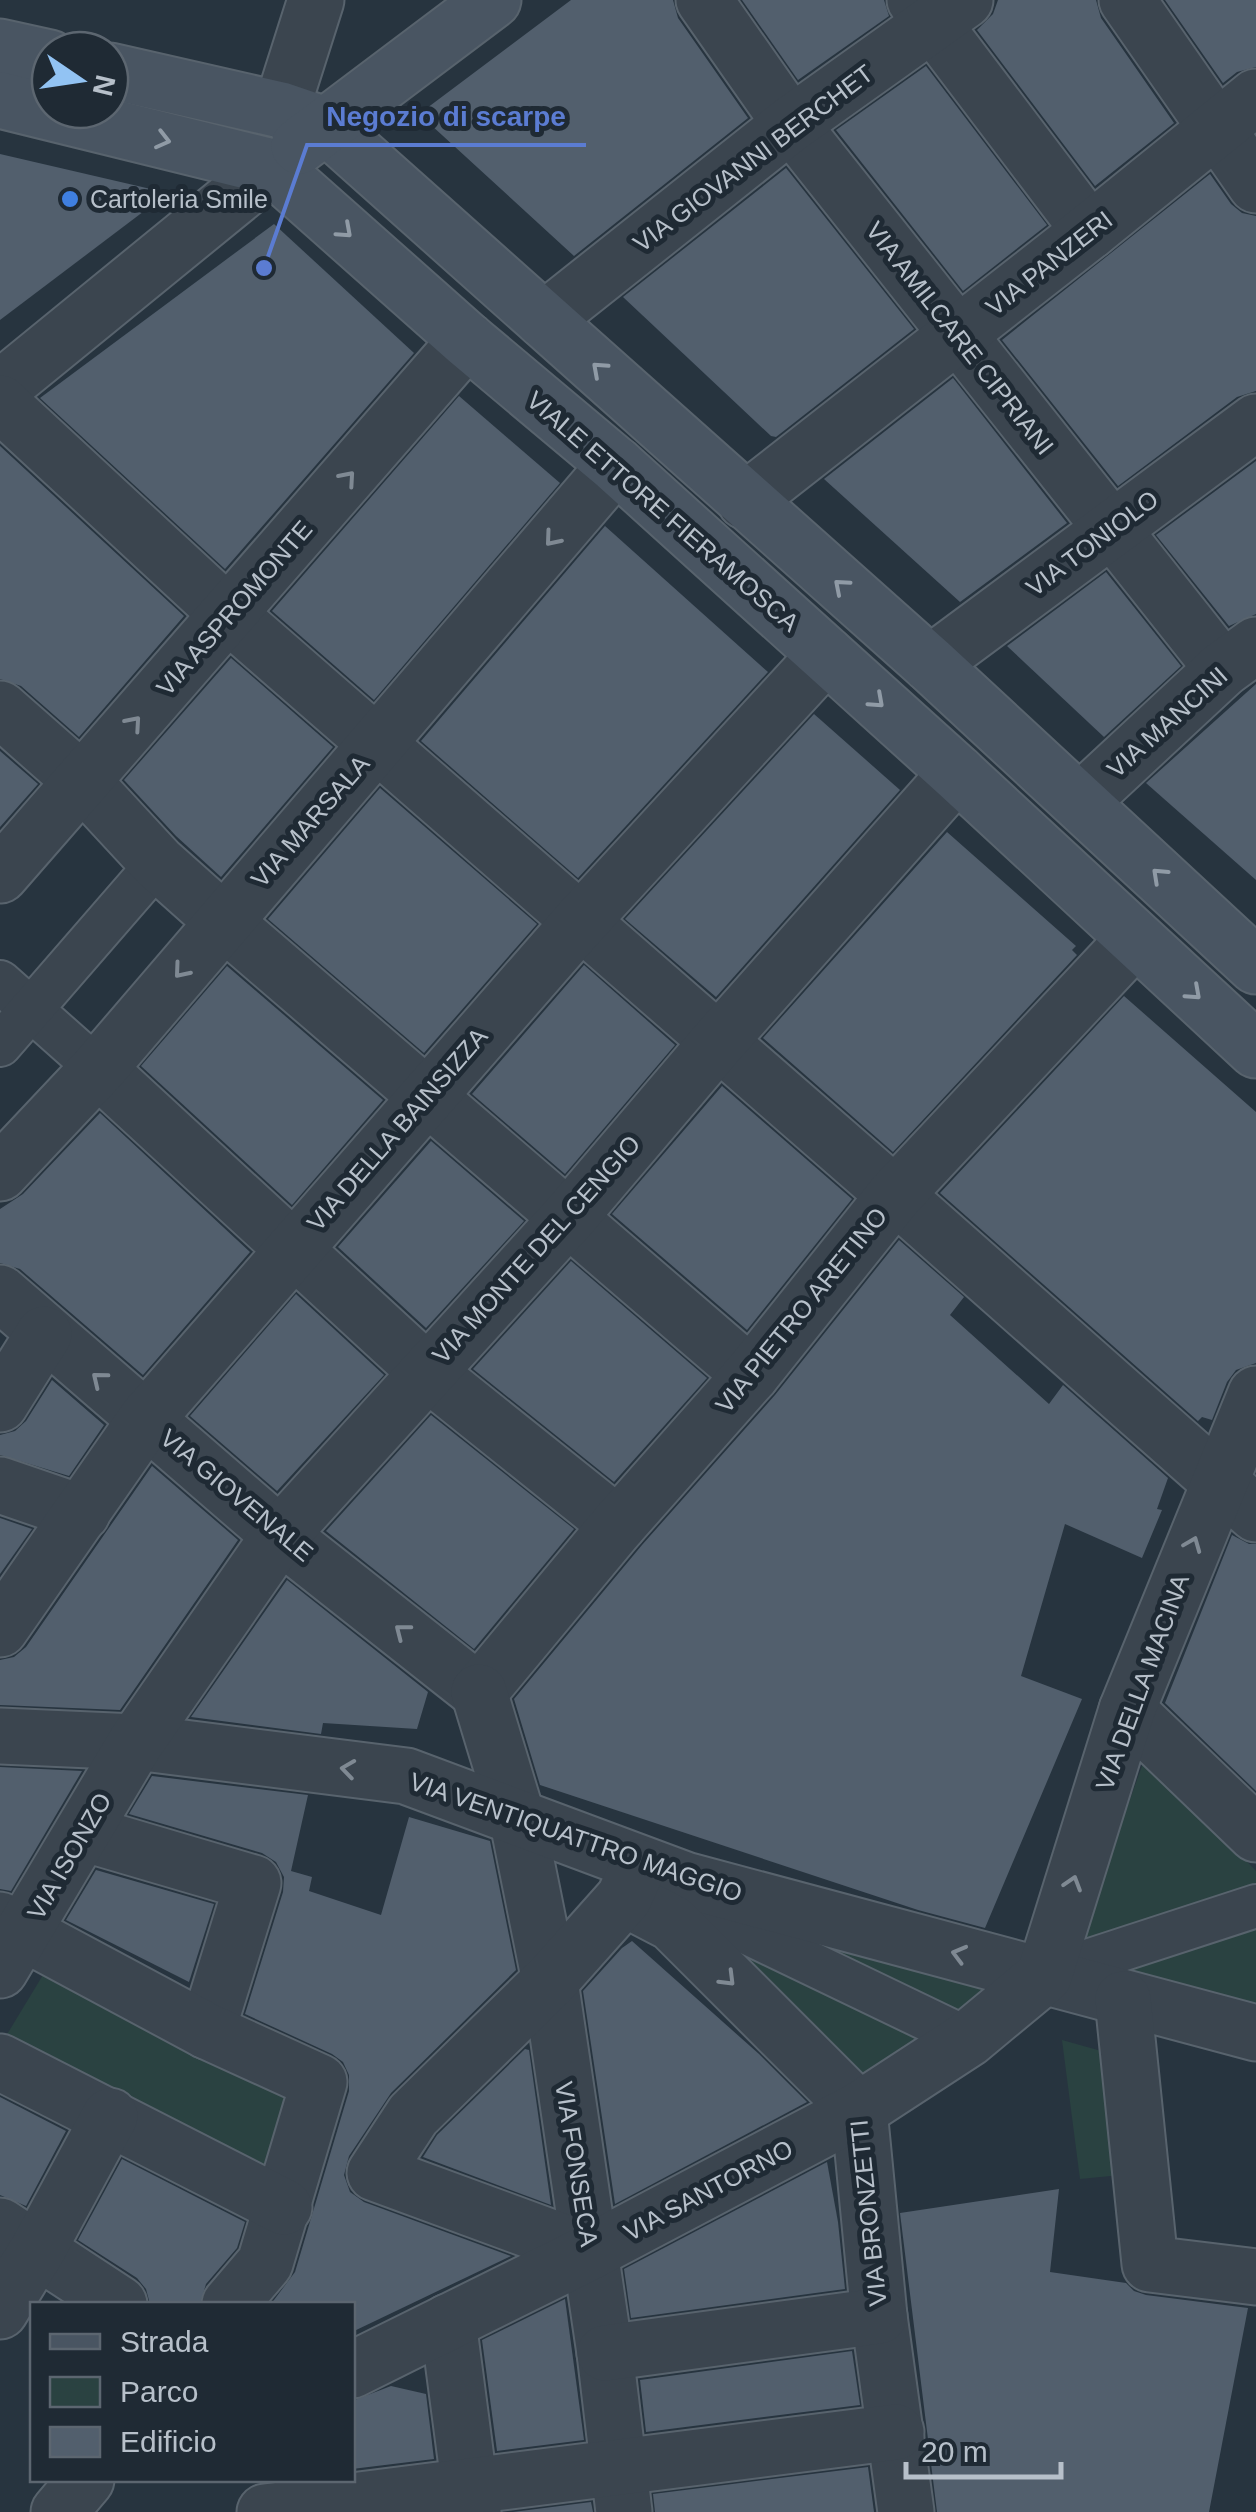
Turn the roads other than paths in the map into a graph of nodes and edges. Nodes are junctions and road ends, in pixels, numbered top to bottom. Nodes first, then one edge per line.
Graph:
1 (316, 0) edge
2 (493, 0) edge
3 (704, 0) edge
4 (1126, 0) edge
5 (938, 8) edge
6 (0, 47) edge
7 (30, 54) edge
8 (130, 77) edge
9 (0, 100) edge
10 (1237, 111) edge
11 (303, 118) junction
12 (792, 124) junction
13 (272, 166) junction
14 (1256, 185) edge
15 (1090, 231) junction
16 (544, 320) junction
17 (956, 335) junction
18 (467, 340) junction
19 (0, 389) edge
20 (0, 402) edge
21 (1256, 422) edge
22 (616, 465) junction
23 (745, 501) junction
24 (1111, 528) junction
25 (229, 615) junction
26 (826, 655) junction
27 (1240, 657) edge
28 (930, 664) junction
29 (0, 709) edge
30 (378, 743) junction
31 (957, 774) junction
32 (83, 782) junction
33 (1080, 802) junction
34 (158, 863) junction
35 (0, 875) edge
36 (223, 921) junction
37 (580, 922) junction
38 (1135, 939) junction
39 (1256, 966) edge
40 (0, 982) edge
41 (33, 1010) junction
42 (717, 1043) junction
43 (0, 1044) edge
44 (1256, 1050) edge
45 (98, 1069) junction
46 (427, 1094) junction
47 (0, 1173) edge
48 (895, 1194) junction
49 (569, 1217) junction
50 (292, 1250) junction
51 (0, 1293) edge
52 (44, 1334) junction
53 (428, 1372) junction
54 (751, 1375) junction
55 (1256, 1394) edge
56 (0, 1404) edge
57 (147, 1418) junction
58 (0, 1485) edge
59 (1237, 1497) edge
60 (82, 1513) junction
61 (618, 1524) junction
62 (280, 1535) junction
63 (0, 1629) edge
64 (479, 1692) junction
65 (1137, 1732) junction
66 (0, 1736) edge
67 (136, 1742) junction
68 (517, 1817) junction
69 (83, 1833) junction
70 (1256, 1834) edge
71 (660, 1893) junction
72 (1256, 1906) edge
73 (8, 1942) edge
74 (1031, 1978) junction
75 (550, 1981) junction
76 (1123, 1999) junction
77 (207, 2031) junction
78 (1256, 2033) edge
79 (968, 2040) junction
80 (0, 2062) edge
81 (860, 2110) junction
82 (110, 2116) junction
83 (284, 2207) junction
84 (19, 2238) edge
85 (590, 2252) junction
86 (1256, 2276) edge
87 (116, 2302) edge
88 (232, 2302) edge
89 (0, 2311) edge
90 (879, 2316) junction
91 (448, 2322) junction
92 (605, 2353) junction
93 (355, 2368) edge
94 (896, 2432) junction
95 (84, 2482) edge
96 (267, 2482) edge
97 (621, 2490) edge
98 (472, 2500) edge
99 (59, 2512) edge
100 (269, 2512) edge
101 (906, 2512) edge

1 - 11 street
2 - 11 main road
3 - 12 street, VIA AMILCARE CIPRIANI
4 - 10 street
5 - 12 street, VIA GIOVANNI BERCHET
5 - 15 street
6 - 7 main road
8 - 11 main road
9 -> 13 main road, VIALE ETTORE FIERAMOSCA
10 - 14 street
10 - 15 street, VIA PANZERI
11 - 13 main road
11 - 16 main road
12 - 16 street, VIA GIOVANNI BERCHET
12 - 17 street, VIA AMILCARE CIPRIANI
13 -> 18 main road, VIALE ETTORE FIERAMOSCA
13 - 19 street
15 - 17 street, VIA PANZERI
23 -> 16 main road
17 - 23 street, VIA PANZERI
17 - 24 street, VIA AMILCARE CIPRIANI
18 - 22 main road, VIALE ETTORE FIERAMOSCA
25 -> 18 street, VIA ASPROMONTE
20 - 25 street
21 - 24 street, VIA TONIOLO
22 - 26 main road, VIALE ETTORE FIERAMOSCA
22 -> 30 street, VIA MARSALA
28 -> 23 main road
24 - 27 street, VIA AMILCARE CIPRIANI
24 - 28 street, VIA TONIOLO
25 - 30 street
32 -> 25 street, VIA ASPROMONTE
26 -> 31 main road, VIALE ETTORE FIERAMOSCA
26 - 37 street, VIA DELLA BAINSIZZA
27 - 33 street, VIA MANCINI
28 - 33 main road
29 - 32 street
30 - 36 street, VIA MARSALA
30 - 37 street
31 - 38 main road, VIALE ETTORE FIERAMOSCA
31 - 42 street, VIA MONTE DEL CENGIO
32 - 34 street
32 - 35 street, VIA ASPROMONTE
39 -> 33 main road
34 - 36 street
34 - 41 street
36 -> 45 street, VIA MARSALA
36 - 46 street
37 - 42 street
37 - 46 street, VIA DELLA BAINSIZZA
38 -> 44 main road, VIALE ETTORE FIERAMOSCA
38 - 48 street, VIA PIETRO ARETINO
40 - 41 street
41 - 43 street
41 - 45 street
42 - 48 street
42 - 49 street, VIA MONTE DEL CENGIO
45 - 47 street, VIA MARSALA
45 - 50 street
46 - 49 street
46 - 50 street, VIA DELLA BAINSIZZA
48 - 54 street, VIA PIETRO ARETINO
48 - 59 street
49 - 53 street, VIA MONTE DEL CENGIO
49 - 54 street
50 - 53 street
50 - 57 street, VIA DELLA BAINSIZZA
51 - 52 street, VIA GIOVENALE
52 - 56 street
57 -> 52 street, VIA GIOVENALE
53 - 61 street
53 - 62 street, VIA MONTE DEL CENGIO
54 - 61 street, VIA PIETRO ARETINO
55 - 59 street, VIA DELLA MACINA
57 - 60 street, VIA DELLA BAINSIZZA
57 - 62 street, VIA GIOVENALE
58 - 60 street
65 -> 59 street, VIA DELLA MACINA
60 - 63 street, VIA DELLA BAINSIZZA
61 - 64 street, VIA PIETRO ARETINO
64 -> 62 street, VIA GIOVENALE
62 - 67 street, VIA MONTE DEL CENGIO
64 - 68 street, VIA FONSECA
65 - 70 street
74 -> 65 street, VIA DELLA MACINA
66 - 67 street, VIA VENTIQUATTRO MAGGIO
68 -> 67 street, VIA VENTIQUATTRO MAGGIO
67 - 69 street, VIA ISONZO
68 - 71 street, VIA VENTIQUATTRO MAGGIO
68 - 75 street, VIA FONSECA
69 - 73 street, VIA ISONZO
69 - 77 street
74 -> 71 street, VIA VENTIQUATTRO MAGGIO
71 - 75 street
71 - 79 street
71 -> 81 street, VIA BRONZETTI
72 - 74 street
73 - 77 street
74 - 76 street, VIA VENTIQUATTRO MAGGIO
74 - 79 street, VIA SANTORNO
75 - 85 street, VIA FONSECA
75 - 85 street
76 - 78 street, VIA VENTIQUATTRO MAGGIO
76 - 86 street
77 - 83 street
79 - 81 street, VIA SANTORNO
80 - 82 street
81 - 85 street, VIA SANTORNO
81 - 90 street, VIA BRONZETTI
82 - 83 street
82 - 84 street
83 - 88 street
84 - 87 street
84 - 89 street
85 - 91 street, VIA SANTORNO
85 - 92 street, VIA FONSECA
90 - 92 street
90 - 94 street, VIA BRONZETTI
91 - 93 street, VIA SANTORNO
91 - 98 street
92 - 97 street, VIA FONSECA
94 - 97 street
94 - 101 street, VIA BRONZETTI
95 - 99 street
96 - 100 street
97 - 98 street
98 - 100 street

